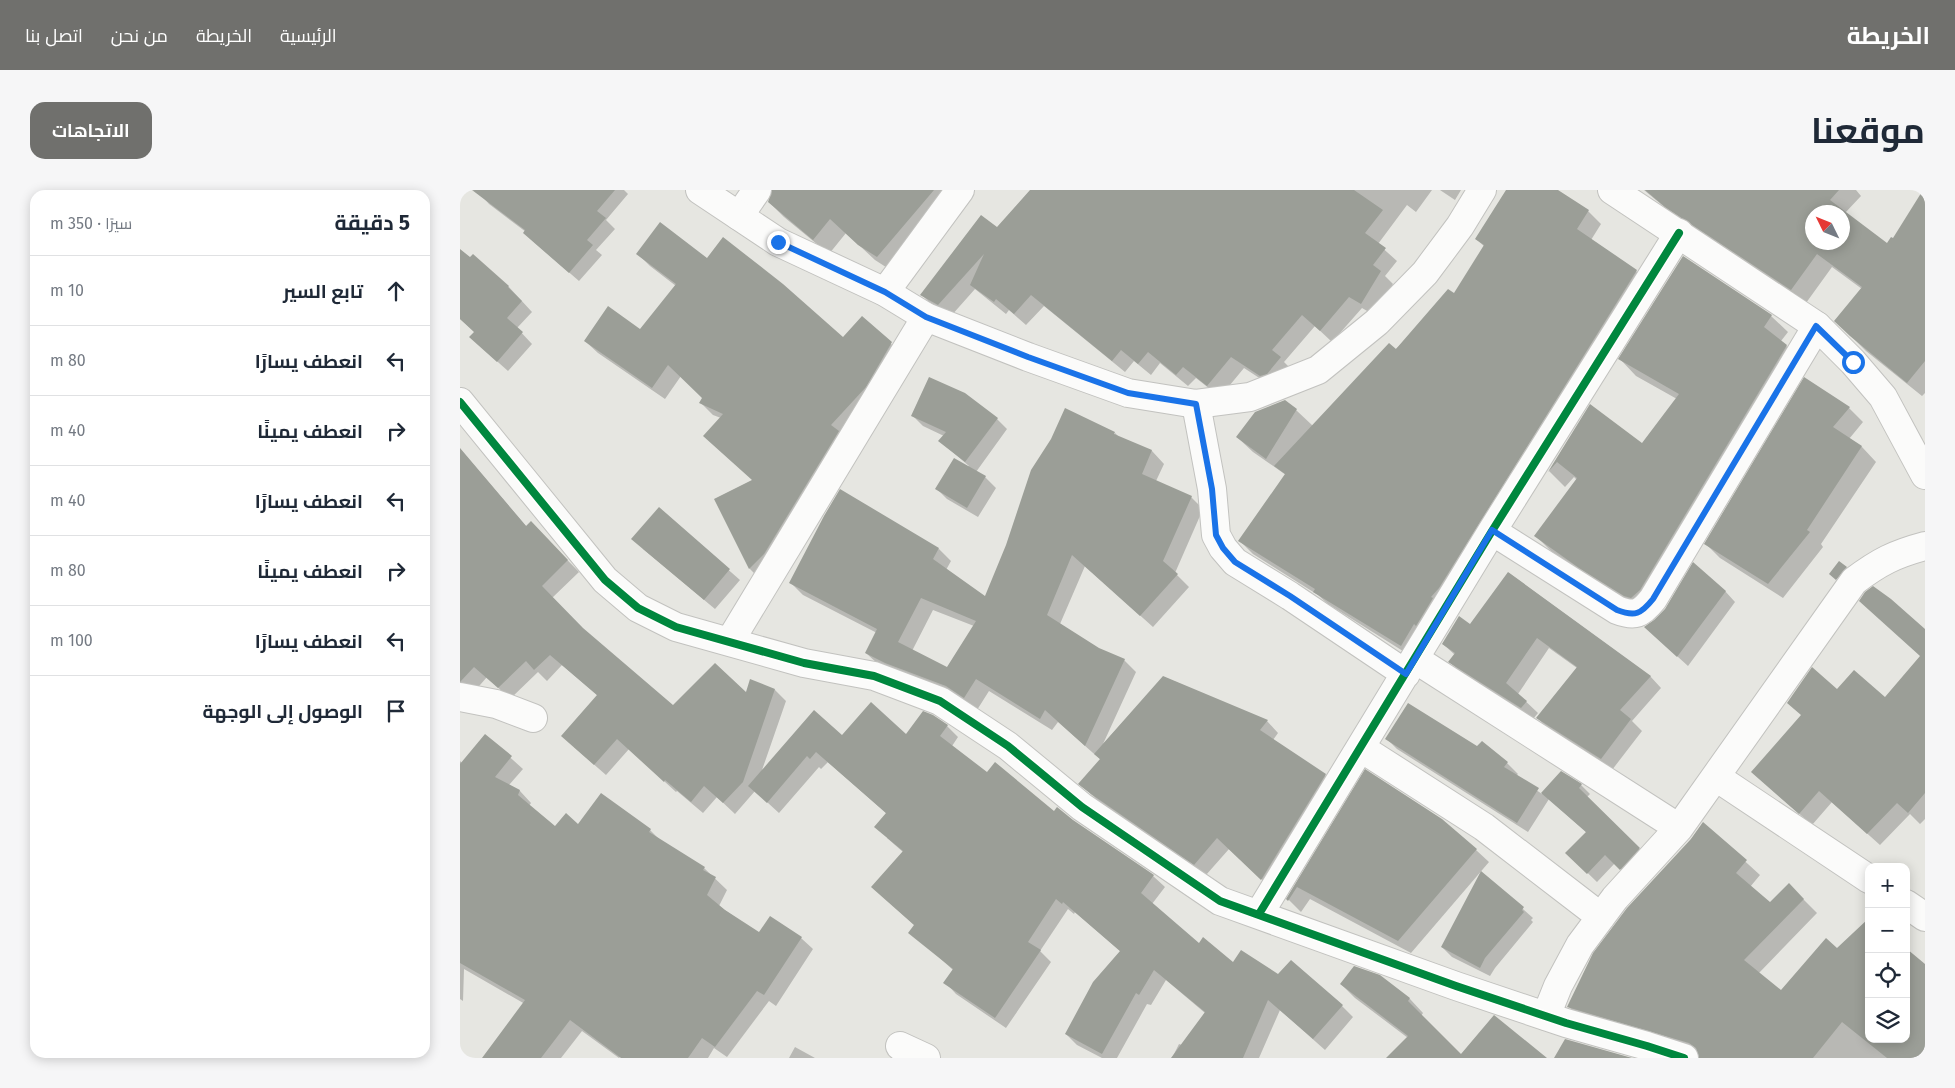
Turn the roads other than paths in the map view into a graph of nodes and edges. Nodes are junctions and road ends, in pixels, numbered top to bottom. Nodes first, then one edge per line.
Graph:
1 (700, 190) edge
2 (756, 190) edge
3 (960, 190) edge
4 (1482, 190) edge
5 (1612, 190) edge
6 (739, 216) junction
7 (1679, 233) junction
8 (885, 292) junction
9 (926, 317) junction
10 (1816, 326) junction
11 (460, 402) edge
12 (1196, 404) junction
13 (1925, 475) edge
14 (1492, 530) junction
15 (1925, 546) edge
16 (730, 641) junction
17 (1410, 667) junction
18 (460, 697) edge
19 (533, 718) dead end
20 (1360, 748) junction
21 (1716, 777) junction
22 (1679, 828) junction
23 (1865, 876) edge
24 (1910, 907) edge
25 (1259, 914) junction
26 (1601, 917) junction
27 (1925, 917) edge
28 (1546, 1016) junction
29 (900, 1046) dead end
30 (926, 1058) edge
31 (1684, 1058) edge

1 - 6 street
2 - 6 street
3 - 8 street
4 - 12 street
5 - 7 street
6 - 8 street
7 - 10 street
7 - 14 street
8 - 9 street
9 - 12 street
9 - 16 street
10 - 13 street
10 - 14 street
11 - 16 street
12 - 17 street
14 - 17 street
15 - 21 street
16 - 25 street
17 - 20 street
17 - 22 street
18 - 19 street
20 - 25 street
20 - 26 street
21 - 22 street
21 - 23 street
22 - 26 street
24 - 27 street
25 - 28 street
26 - 28 street
28 - 31 street
29 - 30 street

